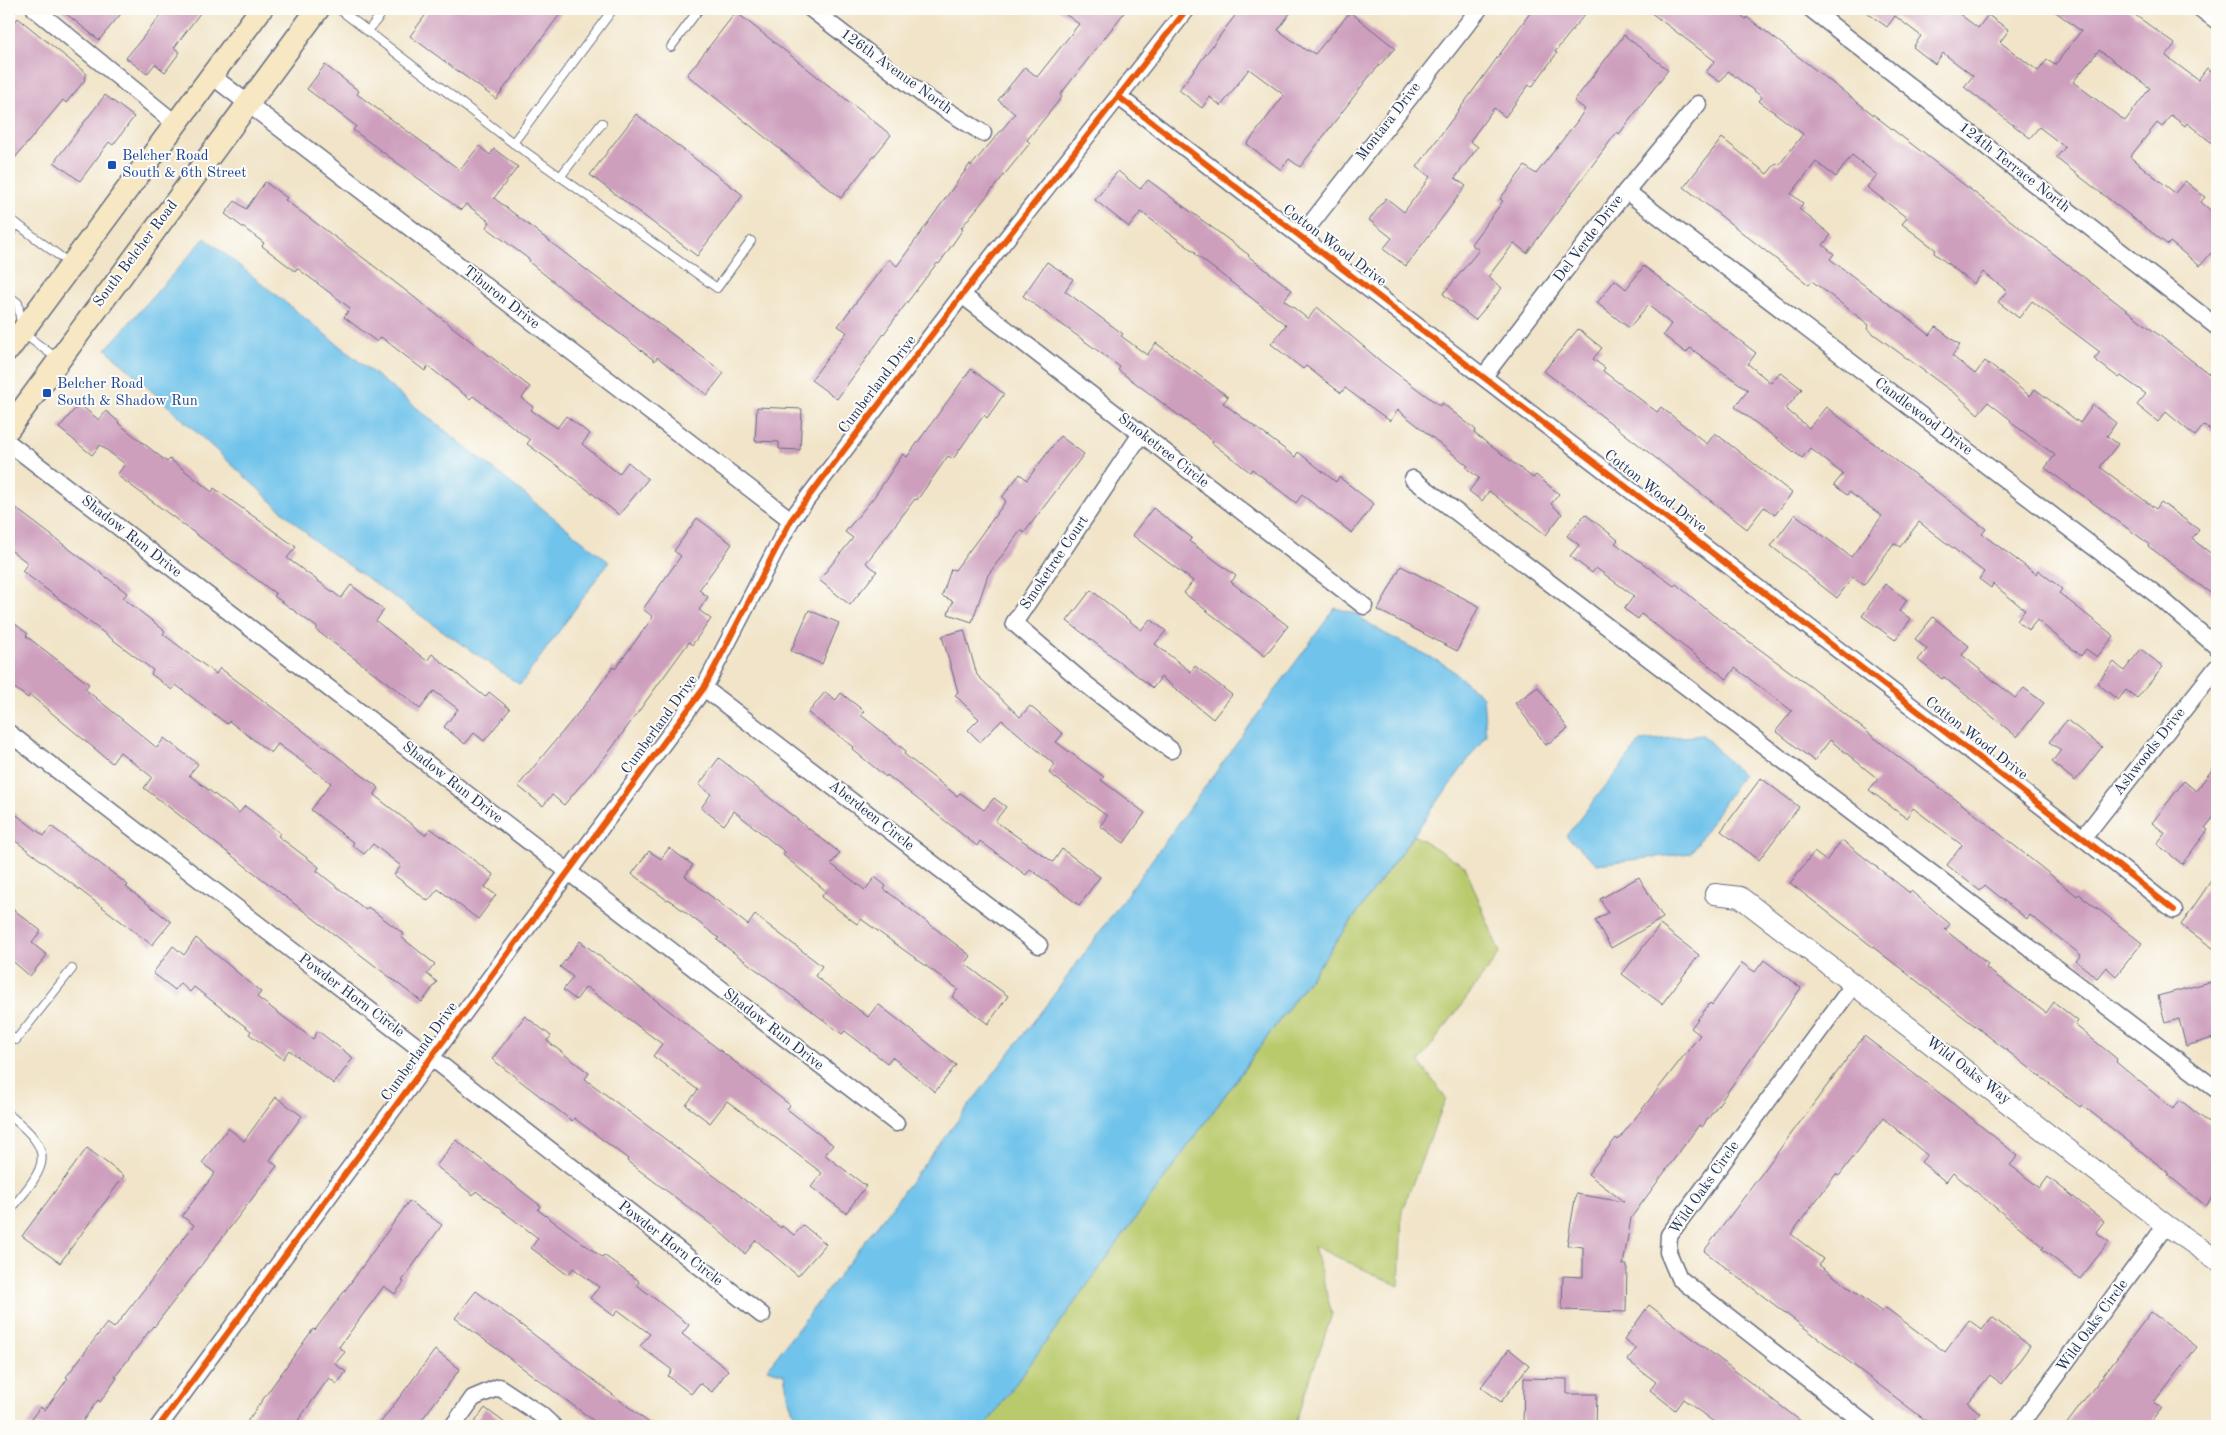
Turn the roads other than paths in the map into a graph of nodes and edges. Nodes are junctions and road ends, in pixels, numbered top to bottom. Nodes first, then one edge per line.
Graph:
1 (261, 9) edge
2 (318, 9) edge
3 (339, 9) edge
4 (385, 9) edge
5 (613, 9) edge
6 (700, 9) edge
7 (811, 9) edge
8 (1187, 9) edge
9 (1479, 9) edge
10 (1811, 9) edge
11 (2201, 9) edge
12 (43, 11) edge
13 (2217, 21) edge
14 (368, 31) junction
15 (671, 47) dead end
16 (212, 76) junction
17 (1119, 97) junction
18 (248, 104) junction
19 (1698, 104) dead end
20 (602, 123) dead end
21 (176, 124) junction
22 (983, 133) dead end
23 (513, 143) junction
24 (560, 177) junction
25 (1626, 191) junction
26 (9, 218) edge
27 (17, 224) junction
28 (9, 235) edge
29 (1301, 236) junction
30 (751, 241) dead end
31 (72, 265) junction
32 (962, 295) junction
33 (9, 296) edge
34 (2217, 327) edge
35 (13, 338) edge
36 (58, 359) junction
37 (1484, 376) junction
38 (9, 428) edge
39 (1142, 434) junction
40 (9, 443) edge
41 (1413, 478) dead end
42 (791, 520) junction
43 (1364, 606) dead end
44 (2217, 647) edge
45 (2217, 667) edge
46 (704, 688) junction
47 (9, 734) edge
48 (1171, 750) dead end
49 (2083, 838) junction
50 (567, 872) junction
51 (1715, 894) dead end
52 (2174, 910) dead end
53 (1039, 944) dead end
54 (72, 969) dead end
55 (1854, 984) junction
56 (9, 1035) edge
57 (432, 1058) junction
58 (2217, 1090) edge
59 (9, 1115) edge
60 (896, 1123) dead end
61 (12, 1208) dead end
62 (2166, 1225) junction
63 (2217, 1260) edge
64 (762, 1315) dead end
65 (159, 1426) edge
66 (453, 1426) edge
67 (552, 1426) edge
68 (1868, 1426) edge
69 (2019, 1426) edge

1 - 16 main road
2 - 18 main road, South Belcher Road
3 - 14 lane
4 - 14 lane
5 - 23 lane
6 - 15 lane
7 - 22 street, 126th Avenue North
8 - 17 street, Cumberland Drive
9 - 29 street, Montara Drive
10 - 34 street, 124th Terrace North
11 - 13 street
12 - 21 street
14 - 23 lane
16 - 18 street, Tiburon Drive
16 - 21 main road
17 - 29 street, Cotton Wood Drive
17 - 32 street, Cumberland Drive
18 - 36 main road, South Belcher Road
18 - 42 street, Tiburon Drive
19 - 25 street, Del Verde Drive
20 - 24 lane
21 - 31 main road
23 - 24 lane
24 - 30 lane
25 - 37 street, Del Verde Drive
25 - 44 street, Candlewood Drive
26 - 27 lane
27 - 28 lane
27 - 31 lane
29 - 37 street, Cotton Wood Drive
31 - 35 main road
32 - 39 street, Smoketree Circle
32 - 42 street, Cumberland Drive
33 - 35 lane
35 - 36 lane
36 - 38 main road, South Belcher Road
37 - 49 street, Cotton Wood Drive
39 - 43 street, Smoketree Circle
39 - 48 street, Smoketree Court
40 - 50 street, Shadow Run Drive
41 - 58 street
42 - 46 street, Cumberland Drive
45 - 49 street, Ashwoods Drive
46 - 50 street, Cumberland Drive
46 - 53 street, Aberdeen Circle
47 - 57 street, Powder Horn Circle
49 - 52 street, Cotton Wood Drive
50 - 57 street, Cumberland Drive
50 - 60 street, Shadow Run Drive
51 - 55 street, Wild Oaks Way
54 - 56 lane
55 - 62 street, Wild Oaks Way
55 - 68 street, Wild Oaks Circle
57 - 64 street, Powder Horn Circle
57 - 65 street, Cumberland Drive
59 - 61 lane
62 - 63 street, Wild Oaks Way
62 - 69 street, Wild Oaks Circle
66 - 67 street

